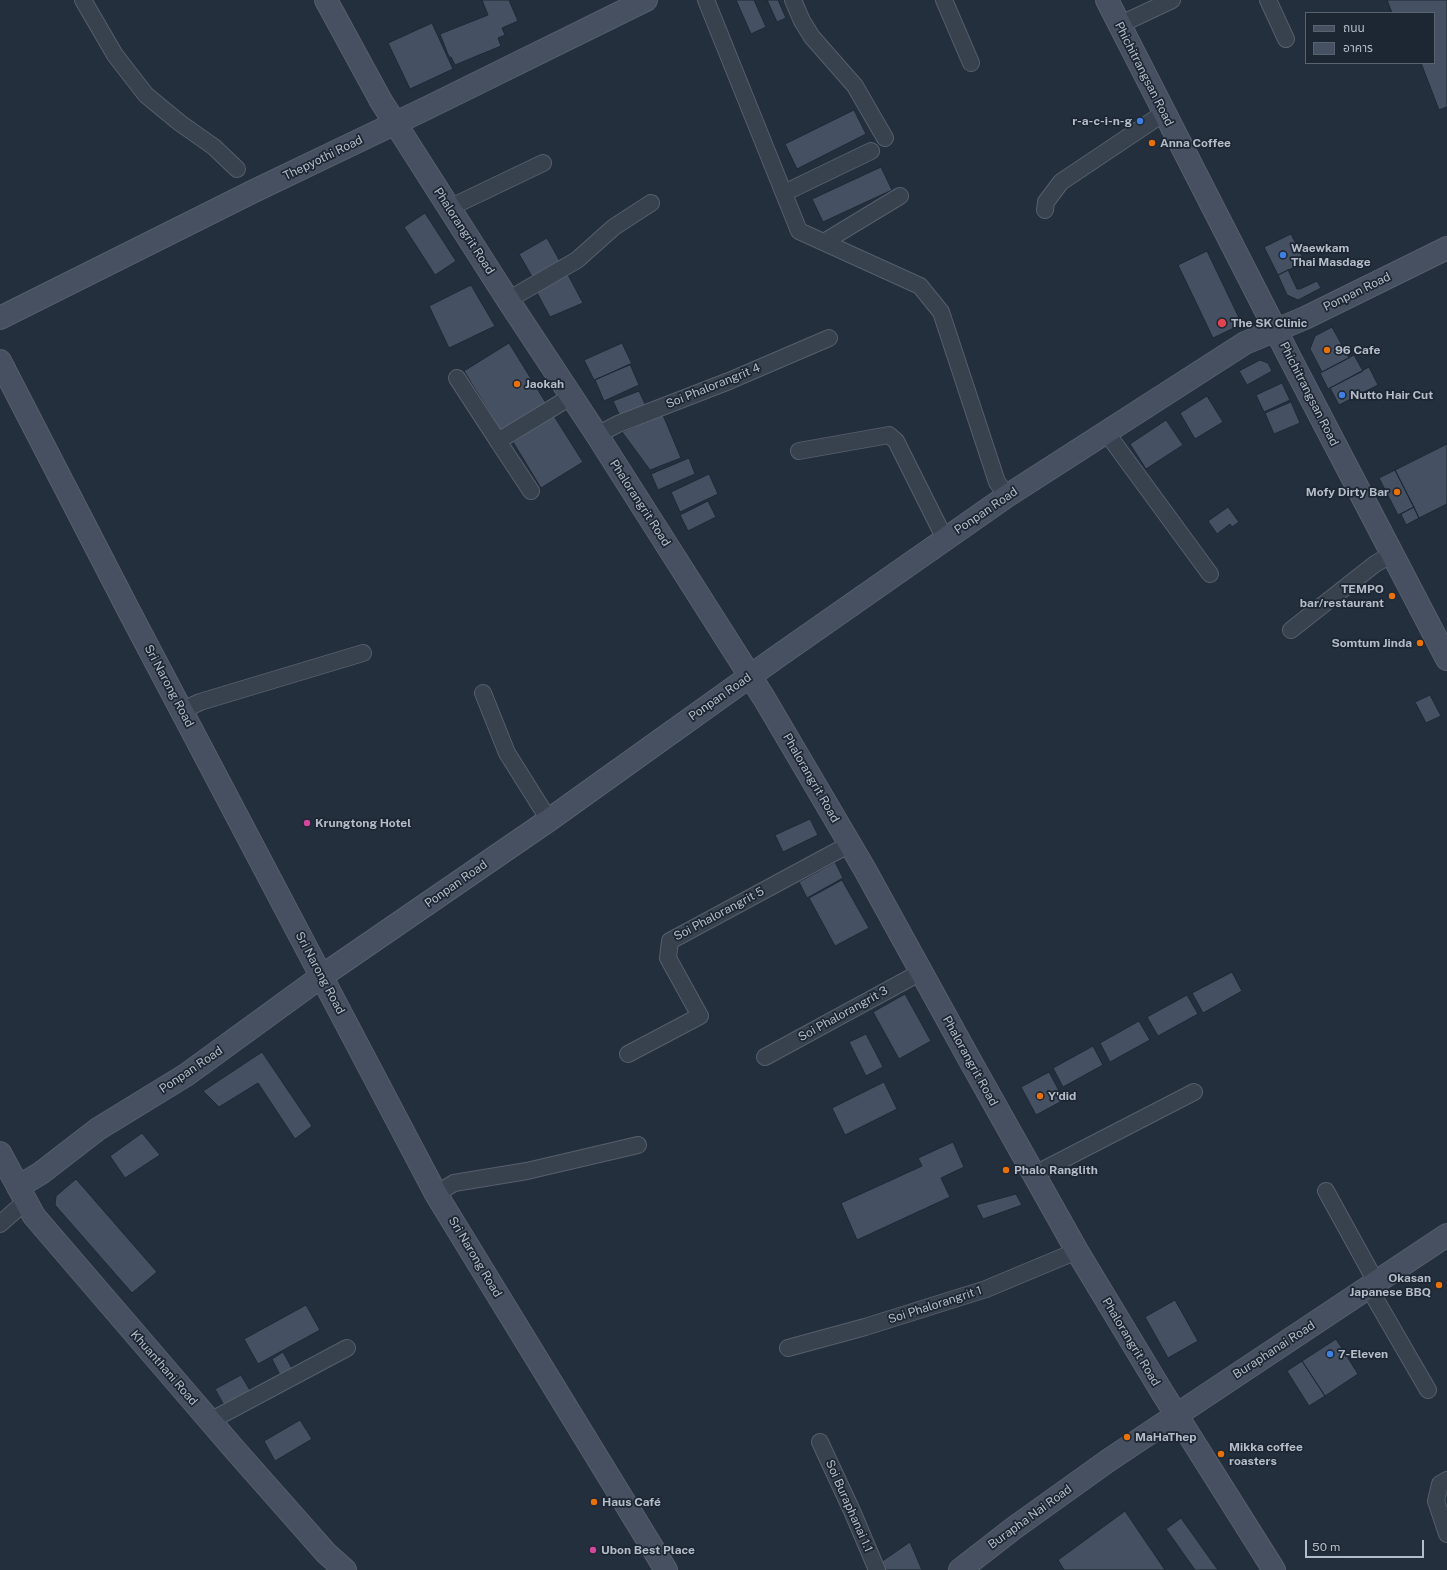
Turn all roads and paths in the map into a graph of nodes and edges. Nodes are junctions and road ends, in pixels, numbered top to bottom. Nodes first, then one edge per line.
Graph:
1 (84, 0) edge
2 (326, 0) edge
3 (706, 0) edge
4 (793, 0) edge
5 (944, 0) edge
6 (1107, 0) edge
7 (1172, 0) edge
8 (1268, 0) edge
9 (639, 2) edge
10 (1119, 25) junction
11 (1286, 39) dead end
12 (971, 63) dead end
13 (1164, 113) junction
14 (395, 123) junction
15 (885, 138) dead end
16 (871, 151) dead end
17 (543, 163) dead end
18 (237, 169) dead end
19 (784, 194) junction
20 (900, 196) dead end
21 (651, 203) dead end
22 (449, 208) junction
23 (1045, 210) dead end
24 (824, 242) junction
25 (1447, 248) edge
26 (508, 300) junction
27 (0, 318) edge
28 (1276, 330) junction
29 (829, 338) dead end
30 (0, 361) edge
31 (457, 378) dead end
32 (572, 396) junction
33 (1106, 432) junction
34 (597, 435) junction
35 (498, 441) junction
36 (800, 451) dead end
37 (531, 490) dead end
38 (1006, 496) junction
39 (945, 539) junction
40 (1392, 554) junction
41 (1210, 574) dead end
42 (1291, 630) dead end
43 (363, 653) dead end
44 (1447, 659) edge
45 (751, 676) junction
46 (483, 693) dead end
47 (181, 711) junction
48 (549, 820) junction
49 (850, 844) junction
50 (921, 972) junction
51 (322, 976) junction
52 (628, 1054) dead end
53 (765, 1057) dead end
54 (1194, 1092) dead end
55 (638, 1145) dead end
56 (0, 1153) edge
57 (1035, 1174) junction
58 (1326, 1191) dead end
59 (22, 1194) junction
60 (436, 1194) junction
61 (0, 1224) edge
62 (1447, 1235) edge
63 (1077, 1251) junction
64 (1372, 1285) junction
65 (347, 1348) dead end
66 (788, 1348) dead end
67 (1428, 1390) dead end
68 (1176, 1415) junction
69 (210, 1421) junction
70 (820, 1442) dead end
71 (1447, 1480) edge
72 (1447, 1534) edge
73 (345, 1570) edge
74 (666, 1570) edge
75 (877, 1570) edge
76 (960, 1570) edge
77 (1274, 1570) edge

1 - 18 street
2 - 14 street, Phalorangrit Road
3 - 19 street
4 - 15 street
5 - 12 street
6 - 10 street, Phichitrangsan Road
7 - 10 street
8 - 11 street
9 - 14 street, Thepyothi Road
10 - 13 street, Phichitrangsan Road
13 - 23 street
13 - 28 street, Phichitrangsan Road
14 - 22 street, Phalorangrit Road
14 - 27 street, Thepyothi Road
16 - 19 street
17 - 22 street
19 - 24 street
20 - 24 street
21 - 26 street
22 - 26 street, Phalorangrit Road
24 - 38 street
25 - 28 street, Ponpan Road
26 - 32 street, Phalorangrit Road
28 - 33 street, Ponpan Road
28 - 40 street, Phichitrangsan Road
29 - 34 street, Soi Phalorangrit 4
30 - 47 street, Sri Narong Road
31 - 35 street
32 - 34 street, Phalorangrit Road
32 - 35 street
33 - 38 street, Ponpan Road
33 - 41 street
34 - 45 street, Phalorangrit Road
35 - 37 street
36 - 39 street
38 - 39 street, Ponpan Road
39 - 45 street, Ponpan Road
40 - 42 street
40 - 44 street, Phichitrangsan Road
43 - 47 street
45 - 48 street, Ponpan Road
45 - 49 street, Phalorangrit Road
46 - 48 street
47 - 51 street, Sri Narong Road
48 - 51 street, Ponpan Road
49 - 50 street, Phalorangrit Road
49 - 52 street, Soi Phalorangrit 5
50 - 53 street, Soi Phalorangrit 3
50 - 57 street, Phalorangrit Road
51 - 59 street, Ponpan Road
51 - 60 street, Sri Narong Road
54 - 57 street
55 - 60 street
56 - 59 street, Khuanthani Road
57 - 63 street, Phalorangrit Road
58 - 64 street
59 - 61 street
59 - 69 street, Khuanthani Road
60 - 74 street, Sri Narong Road
62 - 64 street, Buraphanai Road
63 - 66 street, Soi Phalorangrit 1
63 - 68 street, Phalorangrit Road
64 - 67 street
64 - 68 street, Buraphanai Road
65 - 69 street
68 - 76 street, Burapha Nai Road
68 - 77 street, Phalorangrit Road
69 - 73 street, Khuanthani Road
70 - 75 street, Soi Buraphanai 1.1
71 - 72 street

